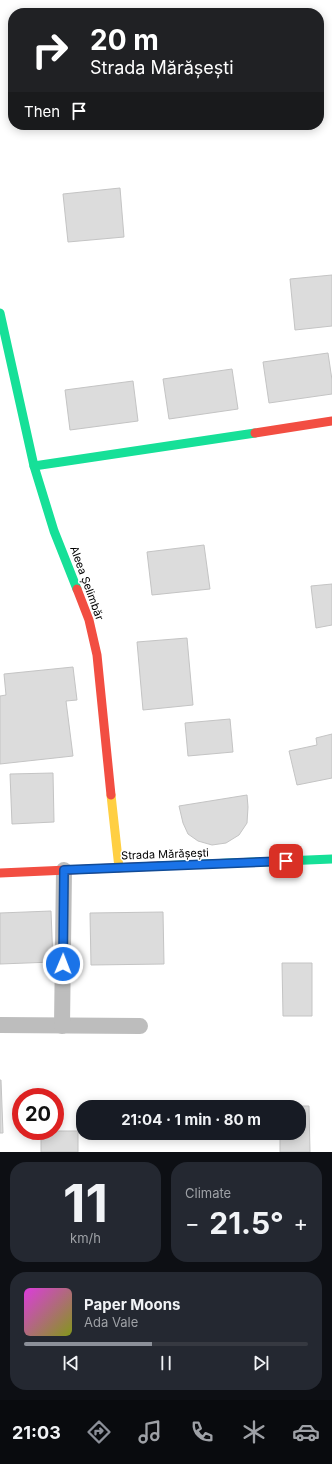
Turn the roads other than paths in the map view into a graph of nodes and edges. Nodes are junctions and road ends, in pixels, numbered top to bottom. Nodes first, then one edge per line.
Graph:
1 (0, 313) edge
2 (332, 421) edge
3 (34, 466) junction
4 (332, 859) edge
5 (119, 868) junction
6 (64, 870) junction
7 (0, 873) edge
8 (0, 1025) edge
9 (62, 1026) junction
10 (140, 1026) dead end

1 - 3 street, Aleea Șelimbăr
2 - 3 street
3 - 5 street, Aleea Șelimbăr
4 - 5 street, Strada Mărășești
5 - 6 street, Strada Mărășești
6 - 7 street, Strada Mărășești
6 - 9 lane
8 - 9 lane
9 - 10 lane

